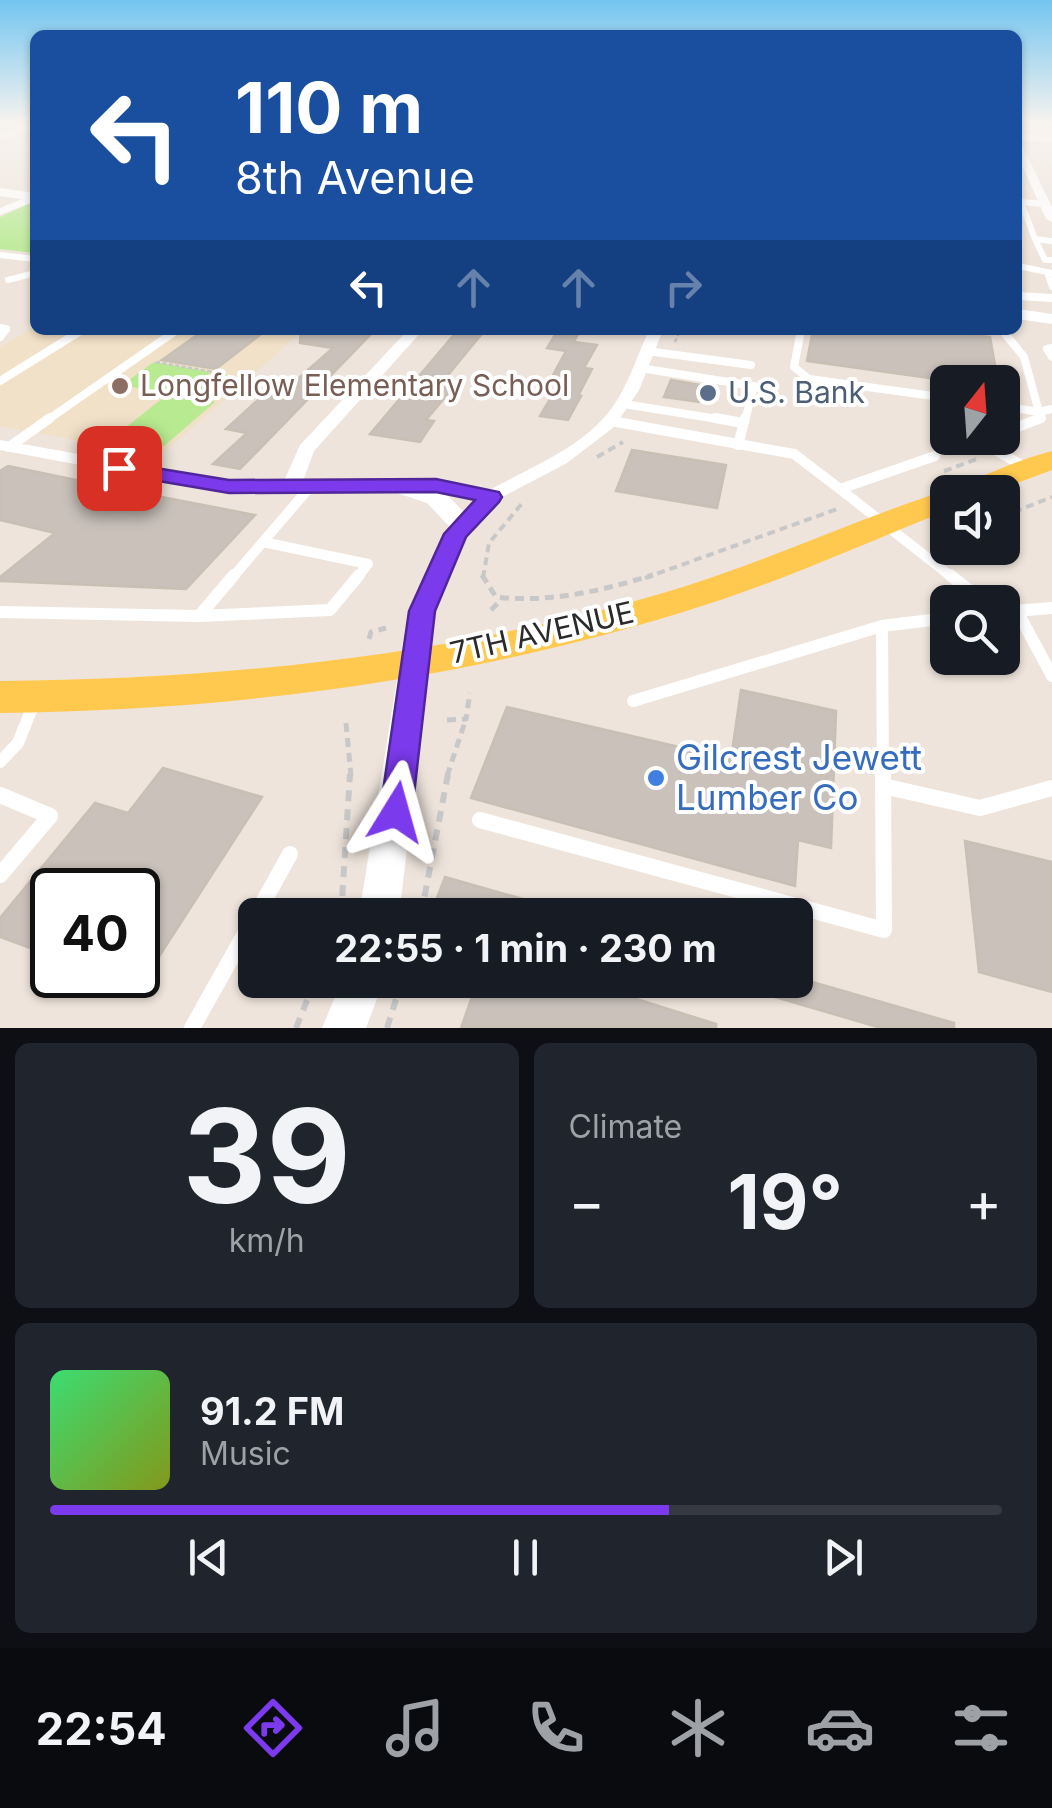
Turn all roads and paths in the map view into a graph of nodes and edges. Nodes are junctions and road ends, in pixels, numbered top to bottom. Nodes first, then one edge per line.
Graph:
1 (1030, 171) edge
2 (30, 185) edge
3 (4, 193) edge
4 (30, 196) edge
5 (30, 199) edge
6 (1045, 204) junction
7 (0, 212) edge
8 (1052, 219) edge
9 (1035, 239) junction
10 (1052, 241) edge
11 (0, 255) edge
12 (30, 259) edge
13 (1052, 260) edge
14 (1022, 267) edge
15 (1049, 272) edge
16 (30, 274) edge
17 (8, 280) dead end
18 (1052, 287) edge
19 (1022, 296) edge
20 (1052, 298) edge
21 (1022, 314) edge
22 (1052, 318) edge
23 (0, 328) edge
24 (74, 335) edge
25 (169, 335) edge
26 (411, 335) edge
27 (654, 335) edge
28 (800, 335) edge
29 (1006, 335) edge
30 (0, 337) edge
31 (1052, 348) edge
32 (1052, 357) edge
33 (146, 360) dead end
34 (643, 360) junction
35 (751, 365) dead end
36 (0, 380) edge
37 (184, 394) dead end
38 (930, 396) edge
39 (624, 404) junction
40 (1020, 409) edge
41 (1052, 409) edge
42 (1039, 412) junction
43 (611, 421) junction
44 (743, 423) junction
45 (1020, 426) edge
46 (738, 445) junction
47 (5, 446) edge
48 (991, 455) edge
49 (1009, 455) edge
50 (936, 456) dead end
51 (1040, 465) edge
52 (959, 475) edge
53 (1012, 475) edge
54 (396, 485) junction
55 (301, 487) junction
56 (840, 489) junction
57 (930, 491) edge
58 (491, 497) junction
59 (1052, 497) edge
60 (1020, 510) edge
61 (871, 513) junction
62 (463, 526) junction
63 (262, 542) junction
64 (962, 585) edge
65 (1052, 608) edge
66 (491, 610) dead end
67 (1020, 610) edge
68 (0, 612) edge
69 (199, 616) junction
70 (930, 620) edge
71 (882, 626) junction
72 (1020, 626) edge
73 (386, 628) dead end
74 (368, 640) dead end
75 (417, 661) junction
76 (1052, 676) edge
77 (470, 693) dead end
78 (18, 697) edge
79 (633, 702) dead end
80 (466, 719) junction
81 (447, 720) dead end
82 (346, 723) dead end
83 (0, 762) edge
84 (883, 786) junction
85 (1052, 788) edge
86 (0, 795) edge
87 (480, 820) dead end
88 (290, 854) dead end
89 (0, 875) edge
90 (265, 898) edge
91 (343, 898) edge
92 (382, 898) edge
93 (426, 898) edge
94 (238, 946) edge
95 (308, 998) edge
96 (355, 998) edge
97 (396, 998) edge
98 (192, 1028) edge
99 (296, 1028) edge
100 (344, 1028) edge
101 (386, 1028) edge

1 - 6 street
2 - 3 street
3 - 4 street
5 - 7 street
6 - 8 street
6 - 9 lane
9 - 10 lane
9 - 13 lane
11 - 12 lane
14 - 15 lane
15 - 18 lane
16 - 17 lane
19 - 20 lane
21 - 22 street
23 - 30 lane
24 - 36 lane
25 - 47 lane
26 - 55 street
27 - 34 street
28 - 38 lane
29 - 42 lane
31 - 32 lane
33 - 37 path
34 - 35 lane
34 - 39 street
34 - 44 lane
39 - 43 street
39 - 44 lane
40 - 42 lane
41 - 42 lane
42 - 45 lane
43 - 46 lane
43 - 58 street
44 - 46 lane
46 - 56 lane
47 - 55 street
48 - 52 path
49 - 51 lane
50 - 56 lane
51 - 53 main road
54 - 55 street
54 - 58 street
54 - 62 street
55 - 63 lane
56 - 61 lane
57 - 61 main road, 7TH AVENUE
58 - 62 street
59 - 60 path
61 - 64 lane
61 - 66 path
61 - 75 main road, 7TH AVENUE
62 - 75 street
63 - 69 lane
63 - 69 lane
65 - 67 lane
68 - 69 lane
70 - 71 lane
71 - 79 lane
71 - 84 lane
72 - 76 lane
73 - 74 path
75 - 78 main road, 7TH AVENUE
75 - 92 street
77 - 80 path
78 - 83 lane
80 - 81 path
80 - 93 path
82 - 91 path
84 - 85 lane
84 - 87 lane
86 - 89 lane
88 - 90 lane
94 - 98 lane
95 - 99 path
96 - 100 street
97 - 101 path

